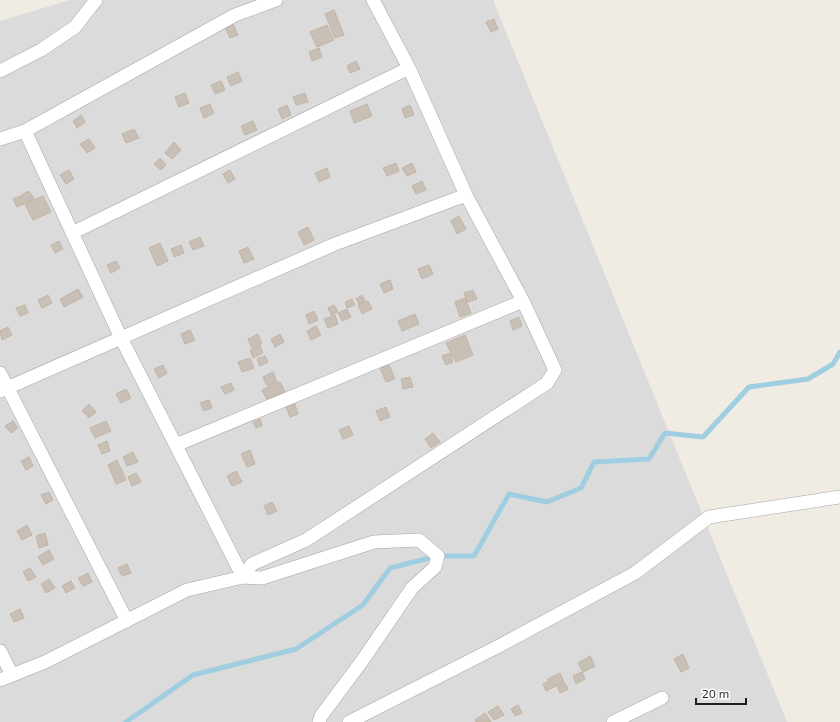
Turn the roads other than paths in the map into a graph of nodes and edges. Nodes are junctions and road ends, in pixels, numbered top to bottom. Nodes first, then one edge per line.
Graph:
1 (96, 0) edge
2 (276, 0) edge
3 (373, 0) edge
4 (409, 68) junction
5 (0, 71) edge
6 (25, 131) junction
7 (0, 138) edge
8 (466, 195) junction
9 (72, 233) junction
10 (523, 301) junction
11 (121, 338) junction
12 (0, 373) edge
13 (4, 390) edge
14 (176, 445) junction
15 (840, 497) edge
16 (243, 577) junction
17 (127, 621) junction
18 (0, 651) edge
19 (6, 678) edge
20 (662, 698) dead end
21 (319, 722) edge
22 (349, 722) edge
23 (613, 722) edge

1 - 5 street
2 - 6 street
3 - 4 street
4 - 8 street
4 - 9 street
6 - 7 street
6 - 9 street
8 - 10 street
8 - 11 street
9 - 11 street
10 - 14 street
10 - 16 street
11 - 13 street
11 - 14 street
12 - 13 street
13 - 17 street
14 - 16 street
15 - 22 street
16 - 17 street
16 - 21 street
17 - 19 street
18 - 19 street
20 - 23 street

